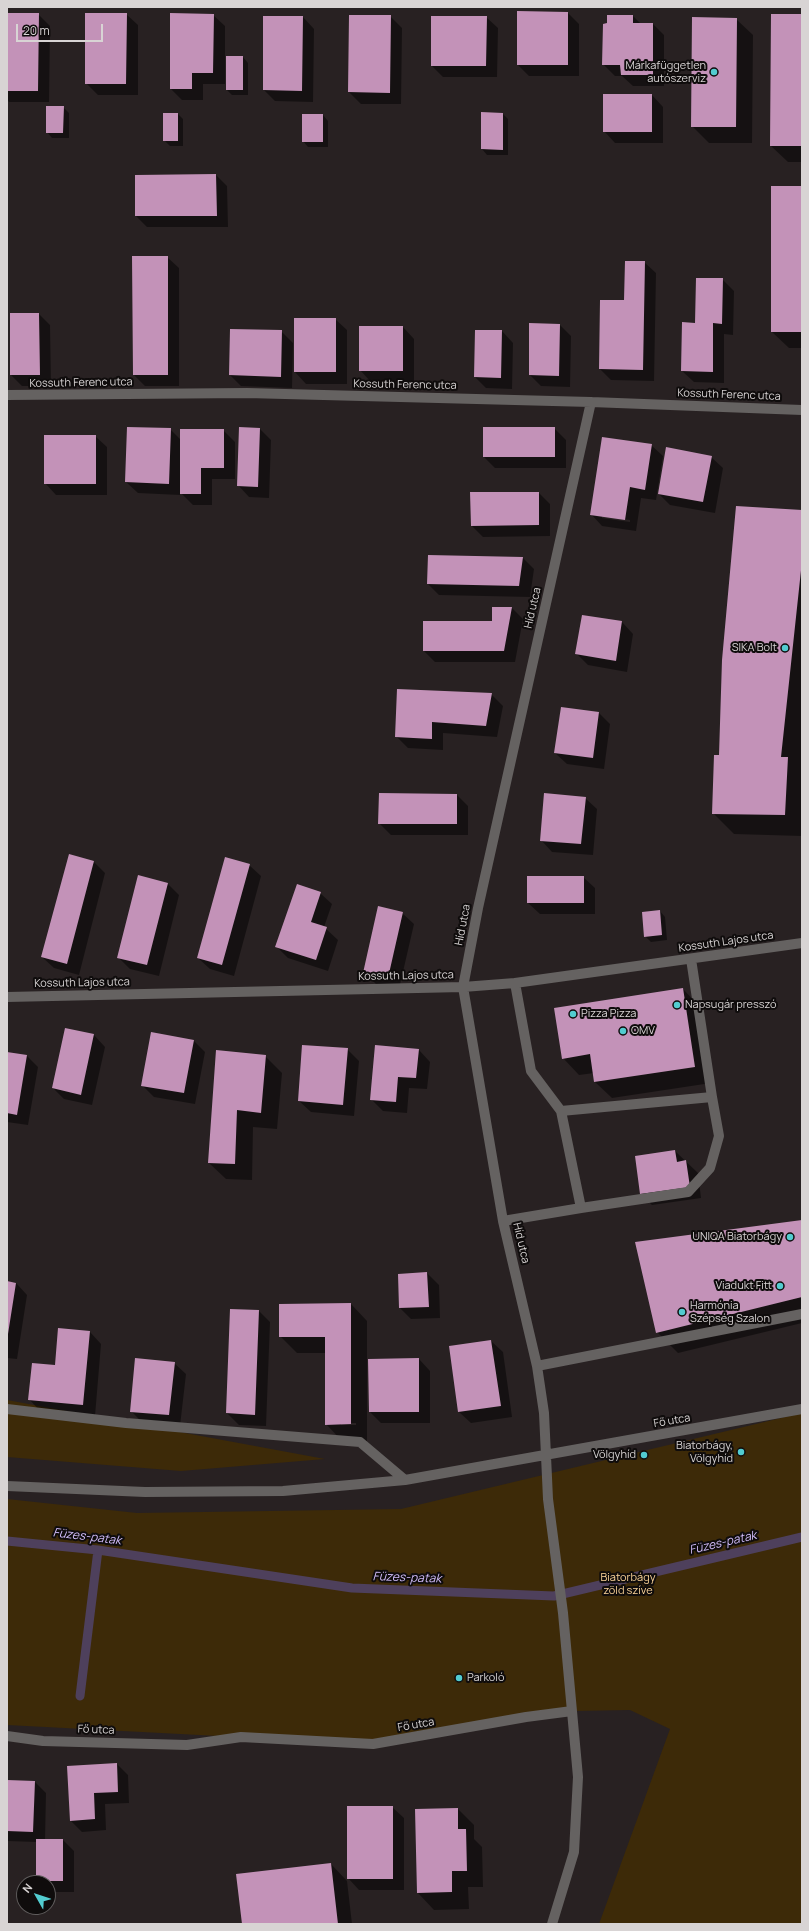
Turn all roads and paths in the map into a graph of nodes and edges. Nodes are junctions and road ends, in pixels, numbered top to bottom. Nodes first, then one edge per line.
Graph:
1 (7, 395) edge
2 (591, 402) junction
3 (802, 410) edge
4 (802, 943) edge
5 (691, 959) junction
6 (515, 983) junction
7 (463, 987) junction
8 (7, 997) edge
9 (712, 1097) junction
10 (561, 1111) junction
11 (582, 1208) junction
12 (503, 1221) junction
13 (802, 1314) edge
14 (537, 1366) junction
15 (7, 1409) edge
16 (802, 1409) edge
17 (547, 1456) junction
18 (405, 1480) junction
19 (7, 1486) edge
20 (572, 1712) junction
21 (7, 1736) edge
22 (552, 1924) edge

1 - 2 street, Kossuth Ferenc utca
2 - 3 street, Kossuth Ferenc utca
2 - 7 street, Híd utca
4 - 5 street, Kossuth Lajos utca
5 - 6 street, Kossuth Lajos utca
5 - 9 street
6 - 7 street, Kossuth Lajos utca
6 - 10 street
7 - 8 street, Kossuth Lajos utca
7 - 12 street, Híd utca
9 - 10 street
9 - 11 street
10 - 11 street
11 - 12 street
12 - 14 street, Híd utca
13 - 14 street
14 - 17 street, Híd utca
15 - 18 street
16 - 17 street, Fő utca
17 - 18 street, Fő utca
17 - 20 street
18 - 19 street, Fő utca
20 - 21 street, Fő utca
20 - 22 street

